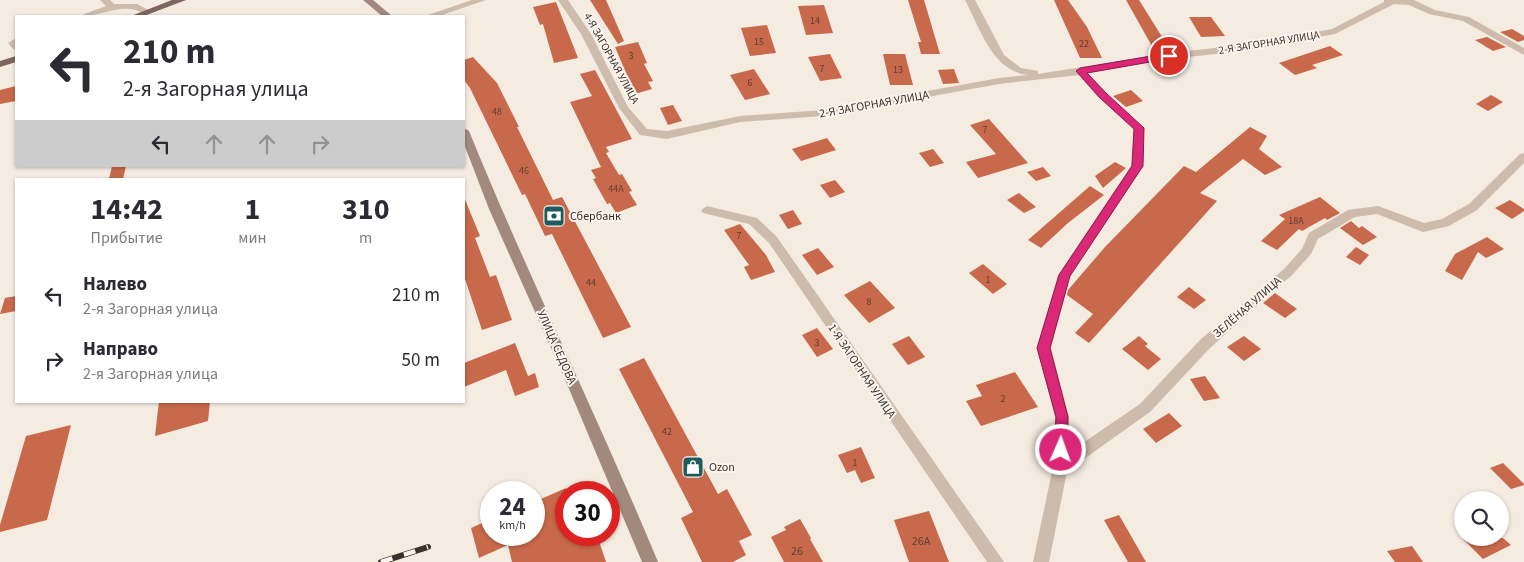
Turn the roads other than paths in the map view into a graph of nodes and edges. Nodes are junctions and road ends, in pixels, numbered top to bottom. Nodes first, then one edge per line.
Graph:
1 (105, 0) edge
2 (181, 0) edge
3 (368, 0) edge
4 (481, 0) edge
5 (563, 0) edge
6 (970, 0) edge
7 (1390, 1) edge
8 (112, 7) junction
9 (147, 12) junction
10 (90, 15) edge
11 (139, 15) edge
12 (385, 15) edge
13 (433, 15) edge
14 (1524, 52) edge
15 (15, 58) edge
16 (0, 64) edge
17 (1080, 71) junction
18 (1056, 76) junction
19 (465, 134) edge
20 (667, 135) joint
21 (1524, 157) edge
22 (707, 210) dead end
23 (1060, 467) junction
24 (650, 562) edge
25 (996, 562) edge
26 (1041, 562) edge

1 - 8 street
2 - 9 main road
3 - 12 street
4 - 13 street
5 - 20 street, 4-Я ЗАГОРНАЯ УЛИЦА
6 - 18 street
7 - 14 street
7 - 17 street, 2-Я ЗАГОРНАЯ УЛИЦА
8 - 9 street
8 - 10 street
9 - 11 main road
15 - 16 main road
17 - 18 street, 2-Я ЗАГОРНАЯ УЛИЦА
17 - 23 street
18 - 20 street, 2-Я ЗАГОРНАЯ УЛИЦА
19 - 24 street, УЛИЦА СЕДОВА
21 - 23 street, ЗЕЛЁНАЯ УЛИЦА
22 - 25 street, 1-Я ЗАГОРНАЯ УЛИЦА
23 - 26 street

